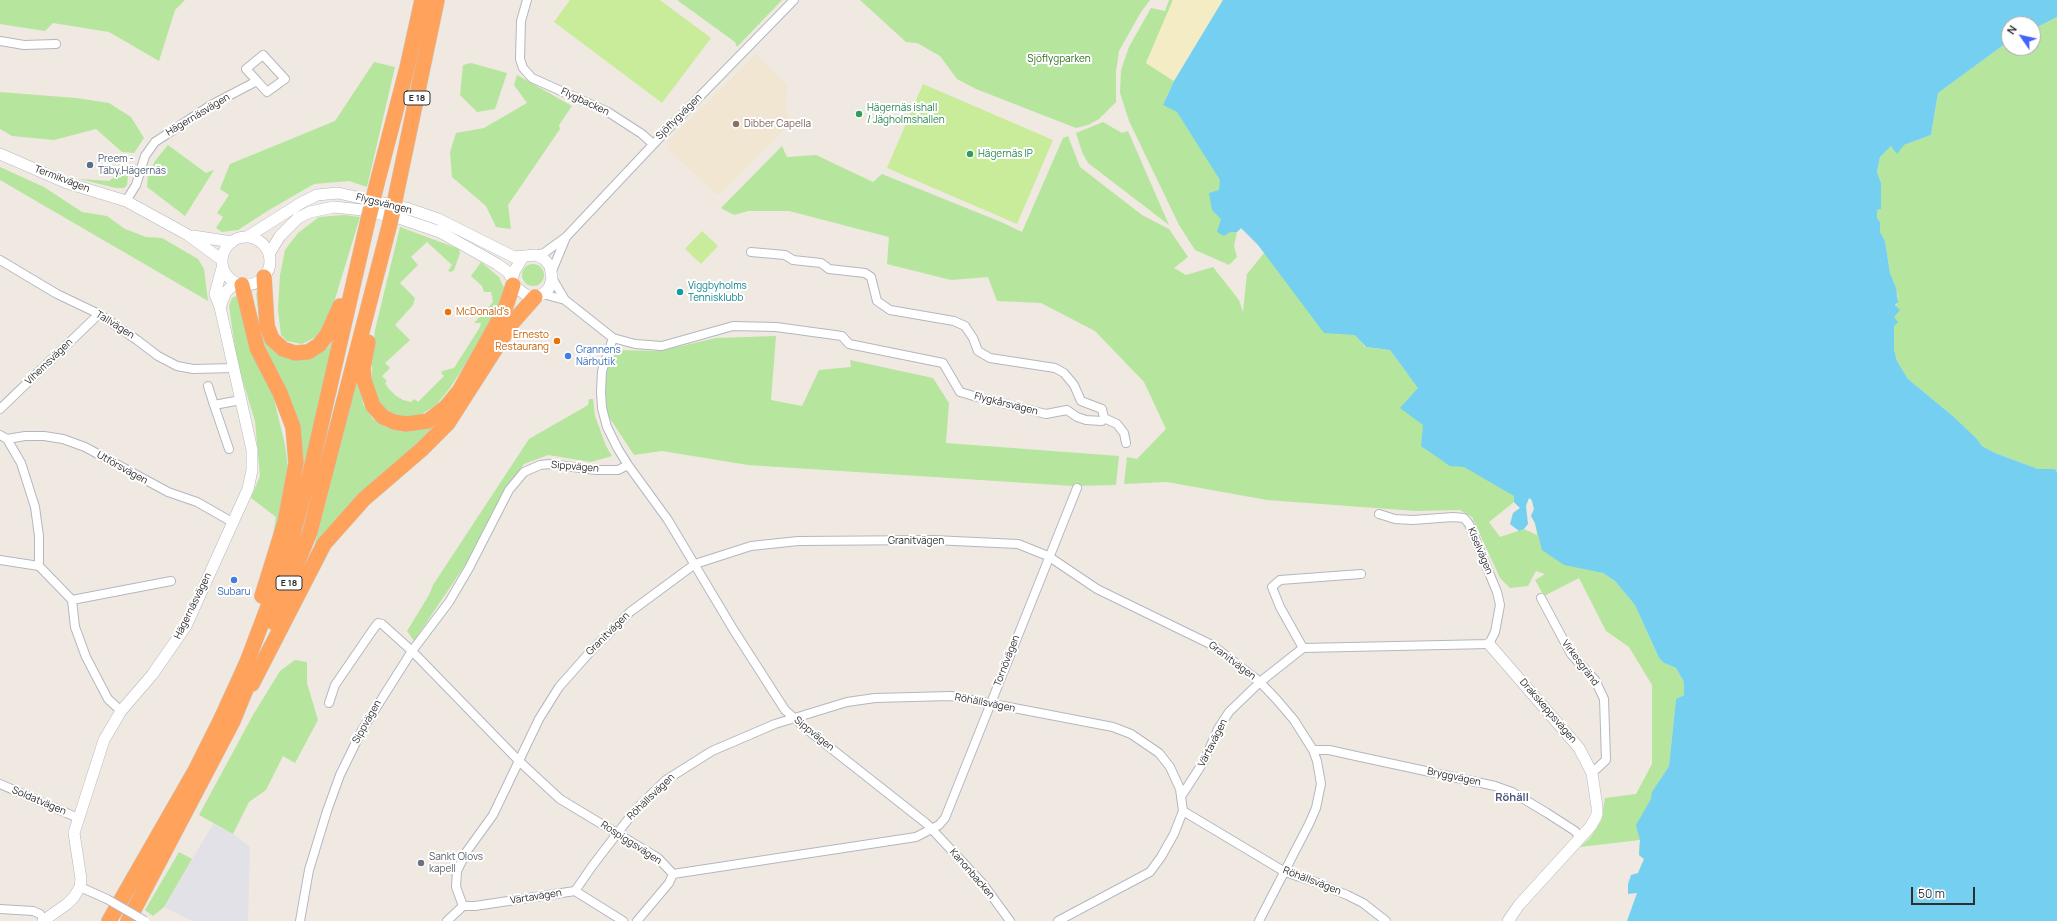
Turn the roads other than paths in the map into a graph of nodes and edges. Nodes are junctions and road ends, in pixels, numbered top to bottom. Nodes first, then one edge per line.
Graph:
1 (422, 0) edge
2 (437, 0) edge
3 (527, 0) edge
4 (794, 0) edge
5 (0, 41) edge
6 (56, 44) dead end
7 (257, 81) junction
8 (652, 144) junction
9 (0, 154) edge
10 (126, 201) junction
11 (368, 220) junction
12 (390, 222) junction
13 (188, 235) junction
14 (566, 236) junction
15 (247, 237) junction
16 (232, 242) junction
17 (751, 252) dead end
18 (269, 254) junction
19 (536, 256) junction
20 (523, 257) junction
21 (0, 260) edge
22 (222, 264) junction
23 (552, 275) junction
24 (264, 277) junction
25 (239, 284) junction
26 (512, 285) junction
27 (539, 296) junction
28 (565, 300) junction
29 (220, 307) junction
30 (98, 314) junction
31 (613, 338) junction
32 (234, 368) junction
33 (208, 386) dead end
34 (241, 400) junction
35 (214, 405) junction
36 (0, 409) edge
37 (1104, 418) junction
38 (3, 437) edge
39 (1126, 443) dead end
40 (229, 449) dead end
41 (628, 465) junction
42 (1077, 488) dead end
43 (1379, 514) dead end
44 (232, 522) junction
45 (1048, 556) junction
46 (0, 560) edge
47 (695, 564) junction
48 (39, 566) junction
49 (1361, 574) dead end
50 (171, 581) dead end
51 (1541, 598) dead end
52 (72, 600) junction
53 (1490, 644) junction
54 (1303, 648) junction
55 (412, 651) junction
56 (248, 662) junction
57 (1260, 682) junction
58 (329, 703) dead end
59 (990, 705) junction
60 (121, 711) junction
61 (793, 718) junction
62 (233, 721) junction
63 (1313, 750) junction
64 (519, 761) junction
65 (1592, 774) junction
66 (0, 784) edge
67 (1182, 795) junction
68 (1183, 811) junction
69 (78, 818) junction
70 (932, 829) junction
71 (618, 833) junction
72 (1580, 838) junction
73 (1285, 872) junction
74 (673, 874) junction
75 (80, 887) junction
76 (576, 891) junction
77 (463, 906) junction
78 (0, 909) edge
79 (44, 920) edge
80 (109, 921) edge
81 (128, 921) edge
82 (145, 921) edge
83 (300, 921) edge
84 (447, 921) edge
85 (623, 921) edge
86 (637, 921) edge
87 (1010, 921) edge
88 (1058, 921) edge
89 (1259, 921) edge
90 (1386, 921) edge
91 (1508, 921) edge

1 - 11 highway, E 18, bridge
2 - 12 highway, E 18, bridge
3 - 8 street, Flygbacken
4 - 8 street, Sjöflygvägen
5 - 6 street
7 - 7 street
7 - 10 street, Hägernäsvägen
8 - 14 street, Sjöflygvägen
9 - 10 street, Termikvägen
10 - 13 street
11 - 24 highway
11 - 56 highway, E 18
12 - 26 highway
12 - 62 highway, E 18
13 - 16 street
13 - 22 street
14 - 19 street, Sjöflygvägen
14 - 23 street, Sjöflygvägen
15 - 16 street
15 - 18 street
15 - 20 street, Flygsvängen
16 - 22 street
17 - 37 street
18 - 24 street
18 - 26 street, Flygsvängen
19 - 20 street
19 - 23 street
20 - 26 street
21 - 30 street, Tallvägen
22 - 25 street
22 - 29 street, Hägernäsvägen
23 - 27 street
23 - 28 street, Flygkårsvägen
24 - 25 street
25 - 29 street
25 - 56 highway
26 - 27 street
27 - 28 street, Flygkårsvägen
27 - 62 highway
28 - 31 street, Flygkårsvägen
29 - 32 street, Hägernäsvägen
30 - 32 street, Tallvägen
30 - 36 street, Vihemsvägen
31 - 37 street, Flygkårsvägen
31 - 41 street
32 - 34 street, Hägernäsvägen
33 - 35 street
34 - 35 street
34 - 44 street, Hägernäsvägen
35 - 40 street
37 - 39 street
38 - 44 street, Utförsvägen
38 - 48 street
41 - 47 street, Sippvägen
41 - 55 street, Sippvägen
42 - 45 street, Tornövägen
43 - 53 street, Kiselvägen
44 - 60 street, Hägernäsvägen
45 - 47 street, Granitvägen
45 - 57 street, Granitvägen
45 - 59 street, Tornövägen
46 - 48 street
47 - 61 street, Sippvägen
47 - 64 street, Granitvägen
48 - 52 street
49 - 54 street
50 - 52 street
51 - 65 street, Virkesgränd
52 - 60 street
53 - 54 street
53 - 65 street, Drakskeppsvägen
54 - 57 street, Värtavägen
55 - 58 street, Rospiggsvägen
55 - 64 street, Rospiggsvägen
55 - 83 street, Sippvägen
56 - 80 highway, E 18
57 - 63 street, Granitvägen
57 - 67 street, Värtavägen
59 - 61 street, Röhällsvägen
59 - 67 street, Röhällsvägen
59 - 70 street, Tornövägen
60 - 69 street, Hägernäsvägen
61 - 70 street, Sippvägen
61 - 71 street, Röhällsvägen
62 - 81 highway, E 18
63 - 72 street, Bryggvägen
63 - 73 street, Granitvägen
64 - 71 street, Rospiggsvägen
64 - 77 street, Granitvägen
65 - 72 street, Drakskeppsvägen
66 - 69 street, Soldatvägen
67 - 68 street, Röhällsvägen
68 - 73 street, Röhällsvägen
68 - 88 street
69 - 75 street, Hägernäsvägen
70 - 74 street
70 - 87 street, Kanonbacken
71 - 74 street, Rospiggsvägen
71 - 76 street, Röhällsvägen
72 - 91 street, Drakskeppsvägen
73 - 89 street, Granitvägen
73 - 90 street, Röhällsvägen
74 - 86 street
75 - 79 street
75 - 82 street, bridge
76 - 77 street, Värtavägen
76 - 85 street, Värtavägen
77 - 84 street
78 - 79 street

